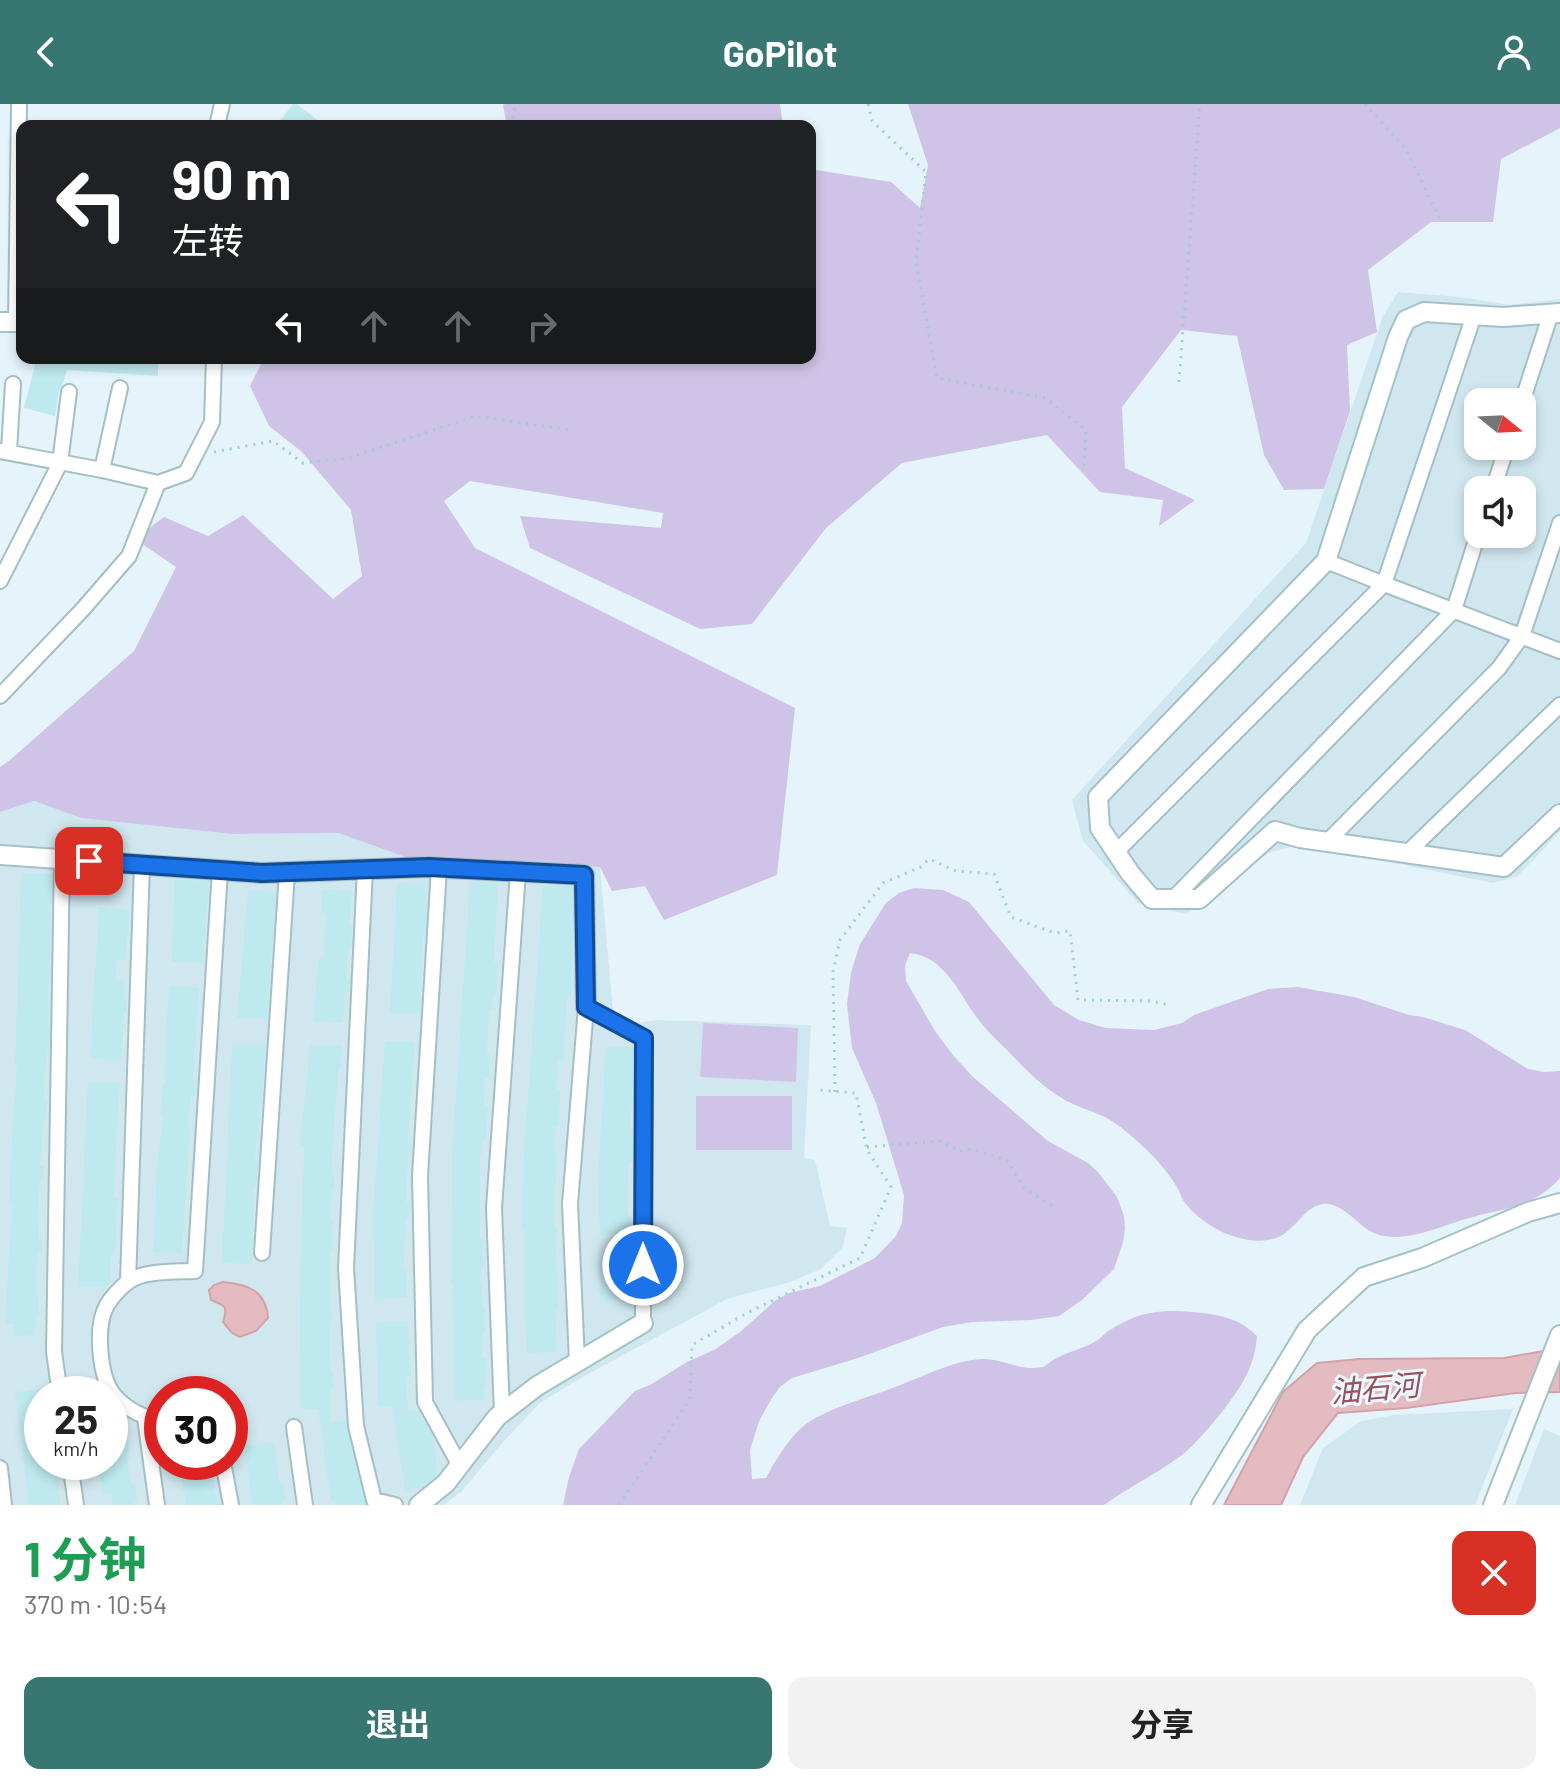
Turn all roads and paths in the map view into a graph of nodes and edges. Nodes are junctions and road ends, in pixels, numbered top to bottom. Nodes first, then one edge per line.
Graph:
1 (868, 104) edge
2 (1200, 104) edge
3 (1365, 104) edge
4 (16, 213) edge
5 (1441, 222) dead end
6 (1555, 313) edge
7 (1474, 315) junction
8 (13, 322) edge
9 (214, 364) edge
10 (1179, 382) dead end
11 (13, 384) dead end
12 (120, 388) dead end
13 (1527, 388) edge
14 (69, 392) dead end
15 (570, 430) dead end
16 (4, 451) edge
17 (195, 455) junction
18 (60, 463) junction
19 (1084, 466) dead end
20 (102, 470) junction
21 (158, 483) junction
22 (1560, 523) edge
23 (1474, 548) edge
24 (1326, 561) junction
25 (0, 581) edge
26 (1384, 584) junction
27 (1454, 610) junction
28 (1522, 636) junction
29 (1560, 651) edge
30 (0, 696) edge
31 (1560, 705) edge
32 (1560, 814) edge
33 (1327, 842) junction
34 (1116, 852) junction
35 (1407, 853) junction
36 (0, 855) edge
37 (62, 859) junction
38 (142, 864) junction
39 (439, 868) junction
40 (365, 869) junction
41 (220, 870) junction
42 (287, 872) junction
43 (518, 872) junction
44 (1172, 900) junction
45 (1169, 1005) dead end
46 (586, 1007) junction
47 (820, 1090) dead end
48 (835, 1092) junction
49 (867, 1147) junction
50 (1560, 1203) edge
51 (1054, 1207) dead end
52 (262, 1253) dead end
53 (128, 1282) junction
54 (643, 1323) joint
55 (1560, 1335) edge
56 (577, 1362) junction
57 (57, 1376) edge
58 (502, 1413) junction
59 (144, 1417) edge
60 (294, 1427) dead end
61 (460, 1466) junction
62 (0, 1468) edge
63 (73, 1480) edge
64 (154, 1480) edge
65 (226, 1480) edge
66 (4, 1505) edge
67 (76, 1505) edge
68 (157, 1505) edge
69 (231, 1505) edge
70 (305, 1505) edge
71 (395, 1505) edge
72 (419, 1505) edge
73 (619, 1505) edge
74 (1201, 1505) edge
75 (1493, 1505) edge

1 - 19 path
2 - 10 path
3 - 5 path
4 - 8 street
6 - 7 street
6 - 13 street
7 - 24 street
7 - 26 street
9 - 17 street
11 - 16 street
12 - 20 street
14 - 18 street
15 - 17 path
16 - 18 street
17 - 21 street
18 - 20 street
18 - 25 street
20 - 21 street
21 - 30 street
22 - 28 street
23 - 27 street
24 - 26 street
24 - 34 street
26 - 27 street
26 - 34 street
27 - 28 street
27 - 44 street
28 - 29 street
28 - 33 street
31 - 35 street
32 - 35 street
33 - 35 street
33 - 44 street
34 - 44 street
36 - 37 street
37 - 38 street
37 - 57 street
38 - 41 street
38 - 53 street
39 - 40 street
39 - 43 street
39 - 61 street
40 - 42 street
40 - 71 street
41 - 42 street
41 - 53 street
42 - 52 street
43 - 46 street
43 - 58 street
45 - 48 path
46 - 54 street
46 - 56 street
47 - 48 path
48 - 49 path
49 - 51 path
49 - 73 path
50 - 74 street
53 - 59 street
54 - 56 street
55 - 75 street
56 - 58 street
58 - 61 street
60 - 70 street
61 - 72 street
62 - 66 street
63 - 67 street
64 - 68 street
65 - 69 street

